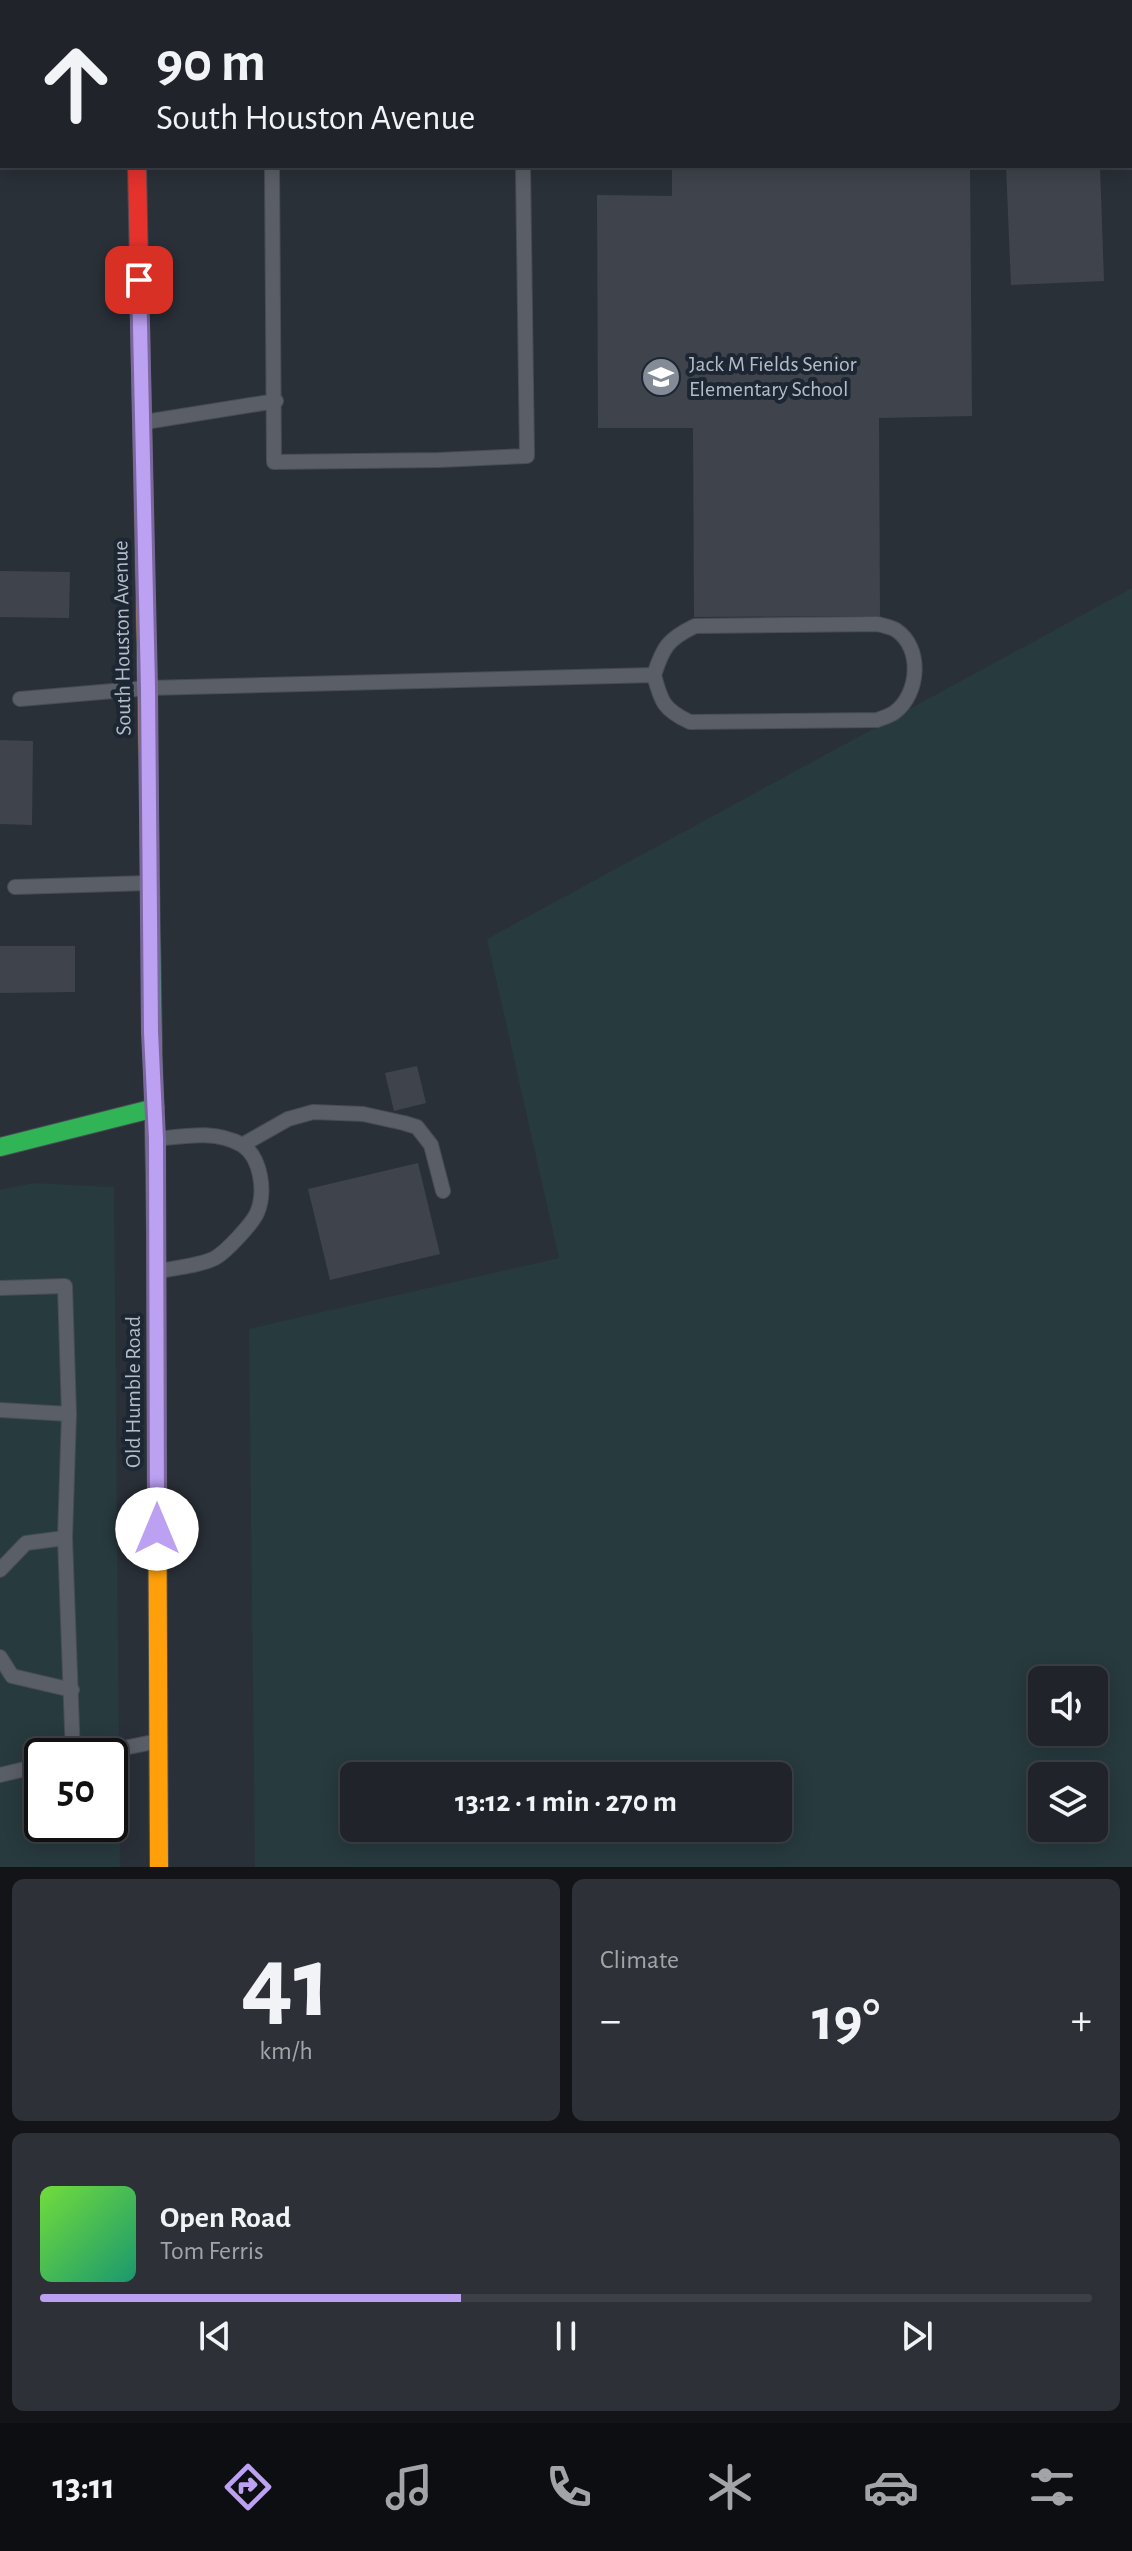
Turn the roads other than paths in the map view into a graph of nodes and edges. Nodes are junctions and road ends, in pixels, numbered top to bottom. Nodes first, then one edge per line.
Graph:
1 (137, 168) edge
2 (272, 168) edge
3 (523, 168) edge
4 (276, 401) junction
5 (141, 423) junction
6 (654, 675) junction
7 (148, 688) junction
8 (20, 699) dead end
9 (150, 883) junction
10 (15, 887) dead end
11 (155, 1108) junction
12 (156, 1139) junction
13 (242, 1145) junction
14 (0, 1147) edge
15 (443, 1191) dead end
16 (156, 1273) junction
17 (0, 1288) edge
18 (0, 1410) edge
19 (69, 1414) junction
20 (65, 1538) junction
21 (0, 1570) edge
22 (0, 1657) edge
23 (72, 1690) junction
24 (73, 1738) edge
25 (158, 1741) junction
26 (128, 1747) edge
27 (24, 1769) edge
28 (0, 1775) edge
29 (159, 1867) edge

1 - 5 main road, South Houston Avenue
2 - 4 lane
3 - 4 lane
4 - 5 lane
5 - 7 main road, South Houston Avenue
6 - 6 lane
6 - 7 lane
7 - 8 lane
7 - 9 main road, South Houston Avenue
9 - 10 lane
9 - 11 main road, South Houston Avenue
11 - 12 main road, Old Humble Road
11 - 14 main road
12 - 13 lane
12 - 16 main road, Old Humble Road
13 - 15 lane
13 - 16 lane
16 - 25 main road, Old Humble Road
17 - 19 lane
18 - 19 lane
19 - 20 lane
20 - 21 lane
20 - 23 lane
22 - 23 lane
23 - 24 lane
25 - 26 lane
25 - 29 main road, Old Humble Road
27 - 28 lane

